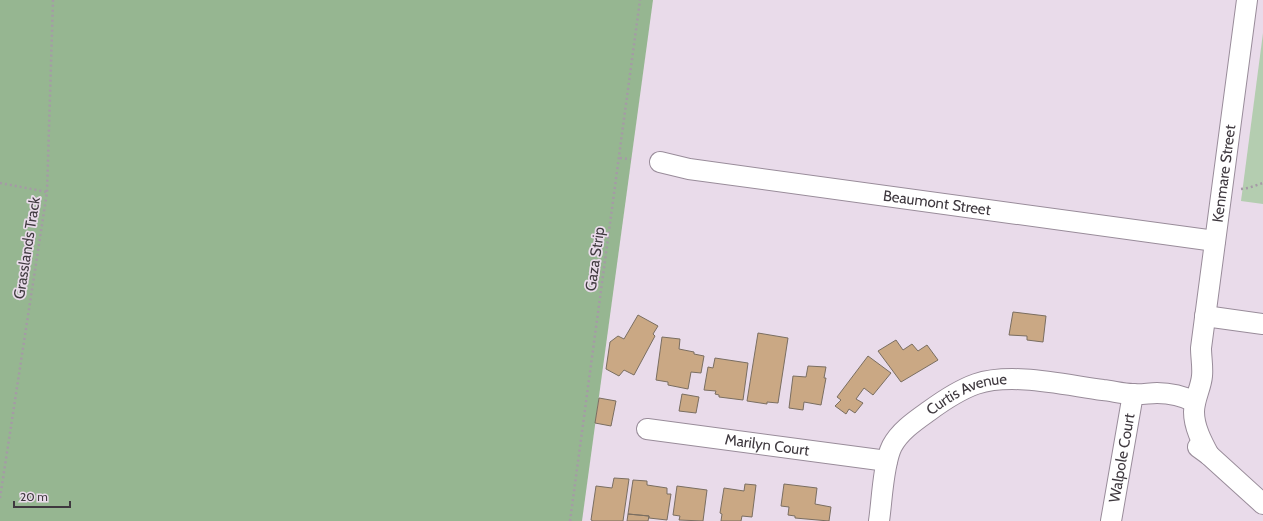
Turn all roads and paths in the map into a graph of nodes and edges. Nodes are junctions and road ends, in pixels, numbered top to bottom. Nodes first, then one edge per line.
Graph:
1 (53, 0) edge
2 (640, 0) edge
3 (1247, 0) edge
4 (620, 158) junction
5 (631, 159) dead end
6 (660, 162) dead end
7 (1263, 182) edge
8 (0, 183) edge
9 (1239, 189) dead end
10 (47, 192) junction
11 (1215, 241) junction
12 (1205, 316) junction
13 (1263, 324) edge
14 (1133, 394) junction
15 (1187, 401) junction
16 (647, 429) dead end
17 (887, 461) junction
18 (0, 498) edge
19 (1263, 504) edge
20 (570, 521) edge
21 (879, 521) edge
22 (1111, 521) edge

1 - 10 path, Grasslands Track
2 - 4 path, Gaza Strip
3 - 11 street, Kenmare Street
4 - 5 path
4 - 20 path, Gaza Strip
6 - 11 street, Beaumont Street
7 - 9 path
8 - 10 path
10 - 18 path, Grasslands Track
11 - 12 street, Kenmare Street
12 - 13 street
12 - 15 street, Kenmare Street
14 - 15 street, Curtis Avenue
14 - 17 street, Curtis Avenue
14 - 22 street, Walpole Court
15 - 19 street, Kenmare Street
16 - 17 street, Marilyn Court
17 - 21 street, Curtis Avenue

